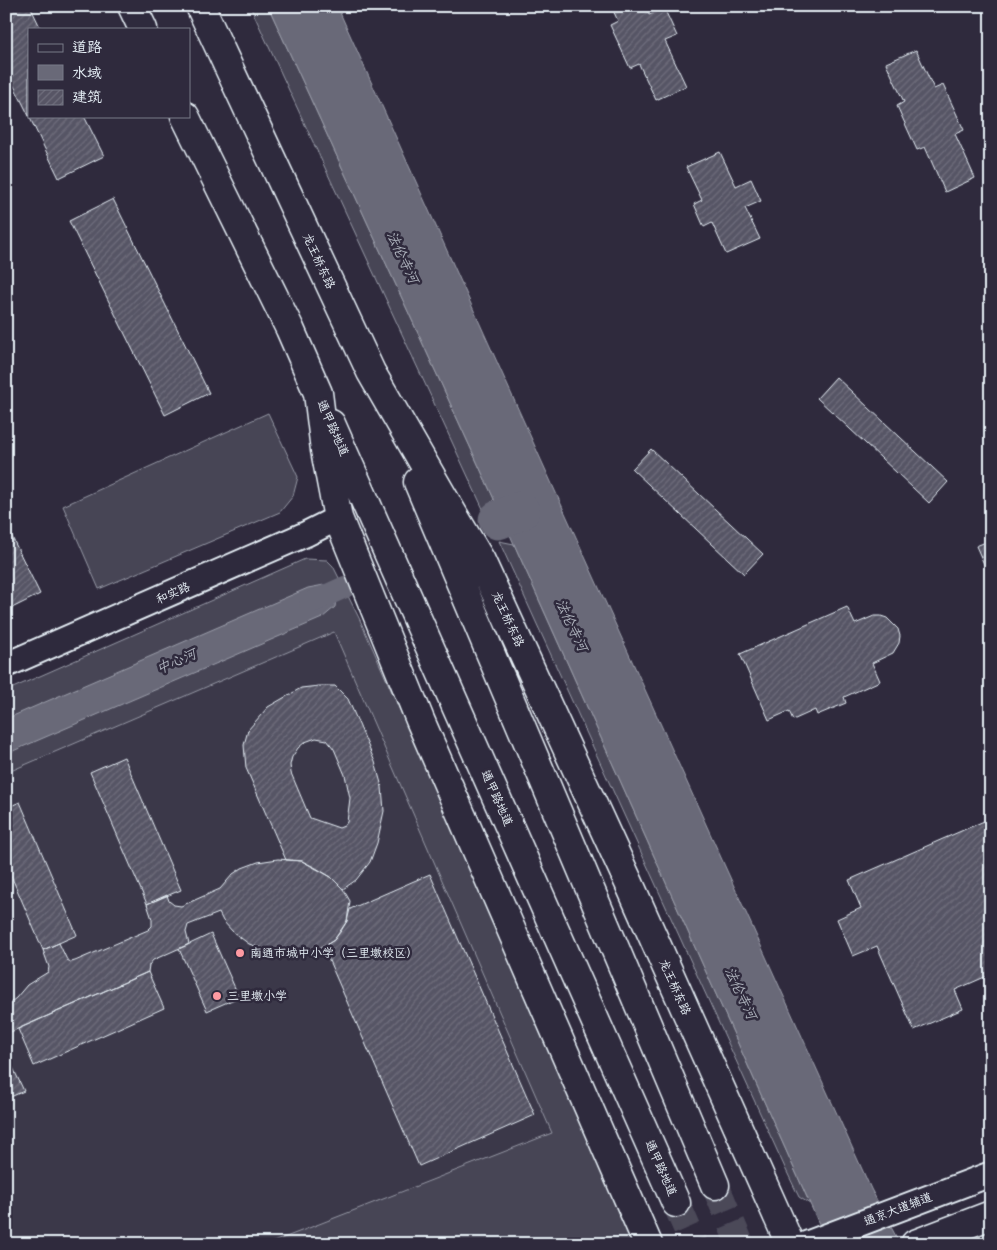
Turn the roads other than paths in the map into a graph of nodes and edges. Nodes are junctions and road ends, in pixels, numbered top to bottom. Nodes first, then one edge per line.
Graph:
1 (132, 6) edge
2 (200, 6) edge
3 (143, 28) edge
4 (186, 118) edge
5 (371, 372) junction
6 (318, 393) junction
7 (338, 518) junction
8 (6, 666) edge
9 (991, 1174) edge
10 (714, 1185) tunnel mouth
11 (676, 1203) tunnel mouth
12 (991, 1215) edge
13 (922, 1241) edge
14 (648, 1244) edge
15 (790, 1244) edge
16 (806, 1244) edge

1 - 3 main road
2 - 5 main road, 龙王桥东路
4 - 6 main road
5 - 10 main road
5 - 15 main road, 龙王桥东路
6 - 7 main road
6 - 11 main road, 通甲路地道
7 - 8 street, 和实路
7 - 14 main road
9 - 16 street, 通京大道辅道
12 - 13 main road

